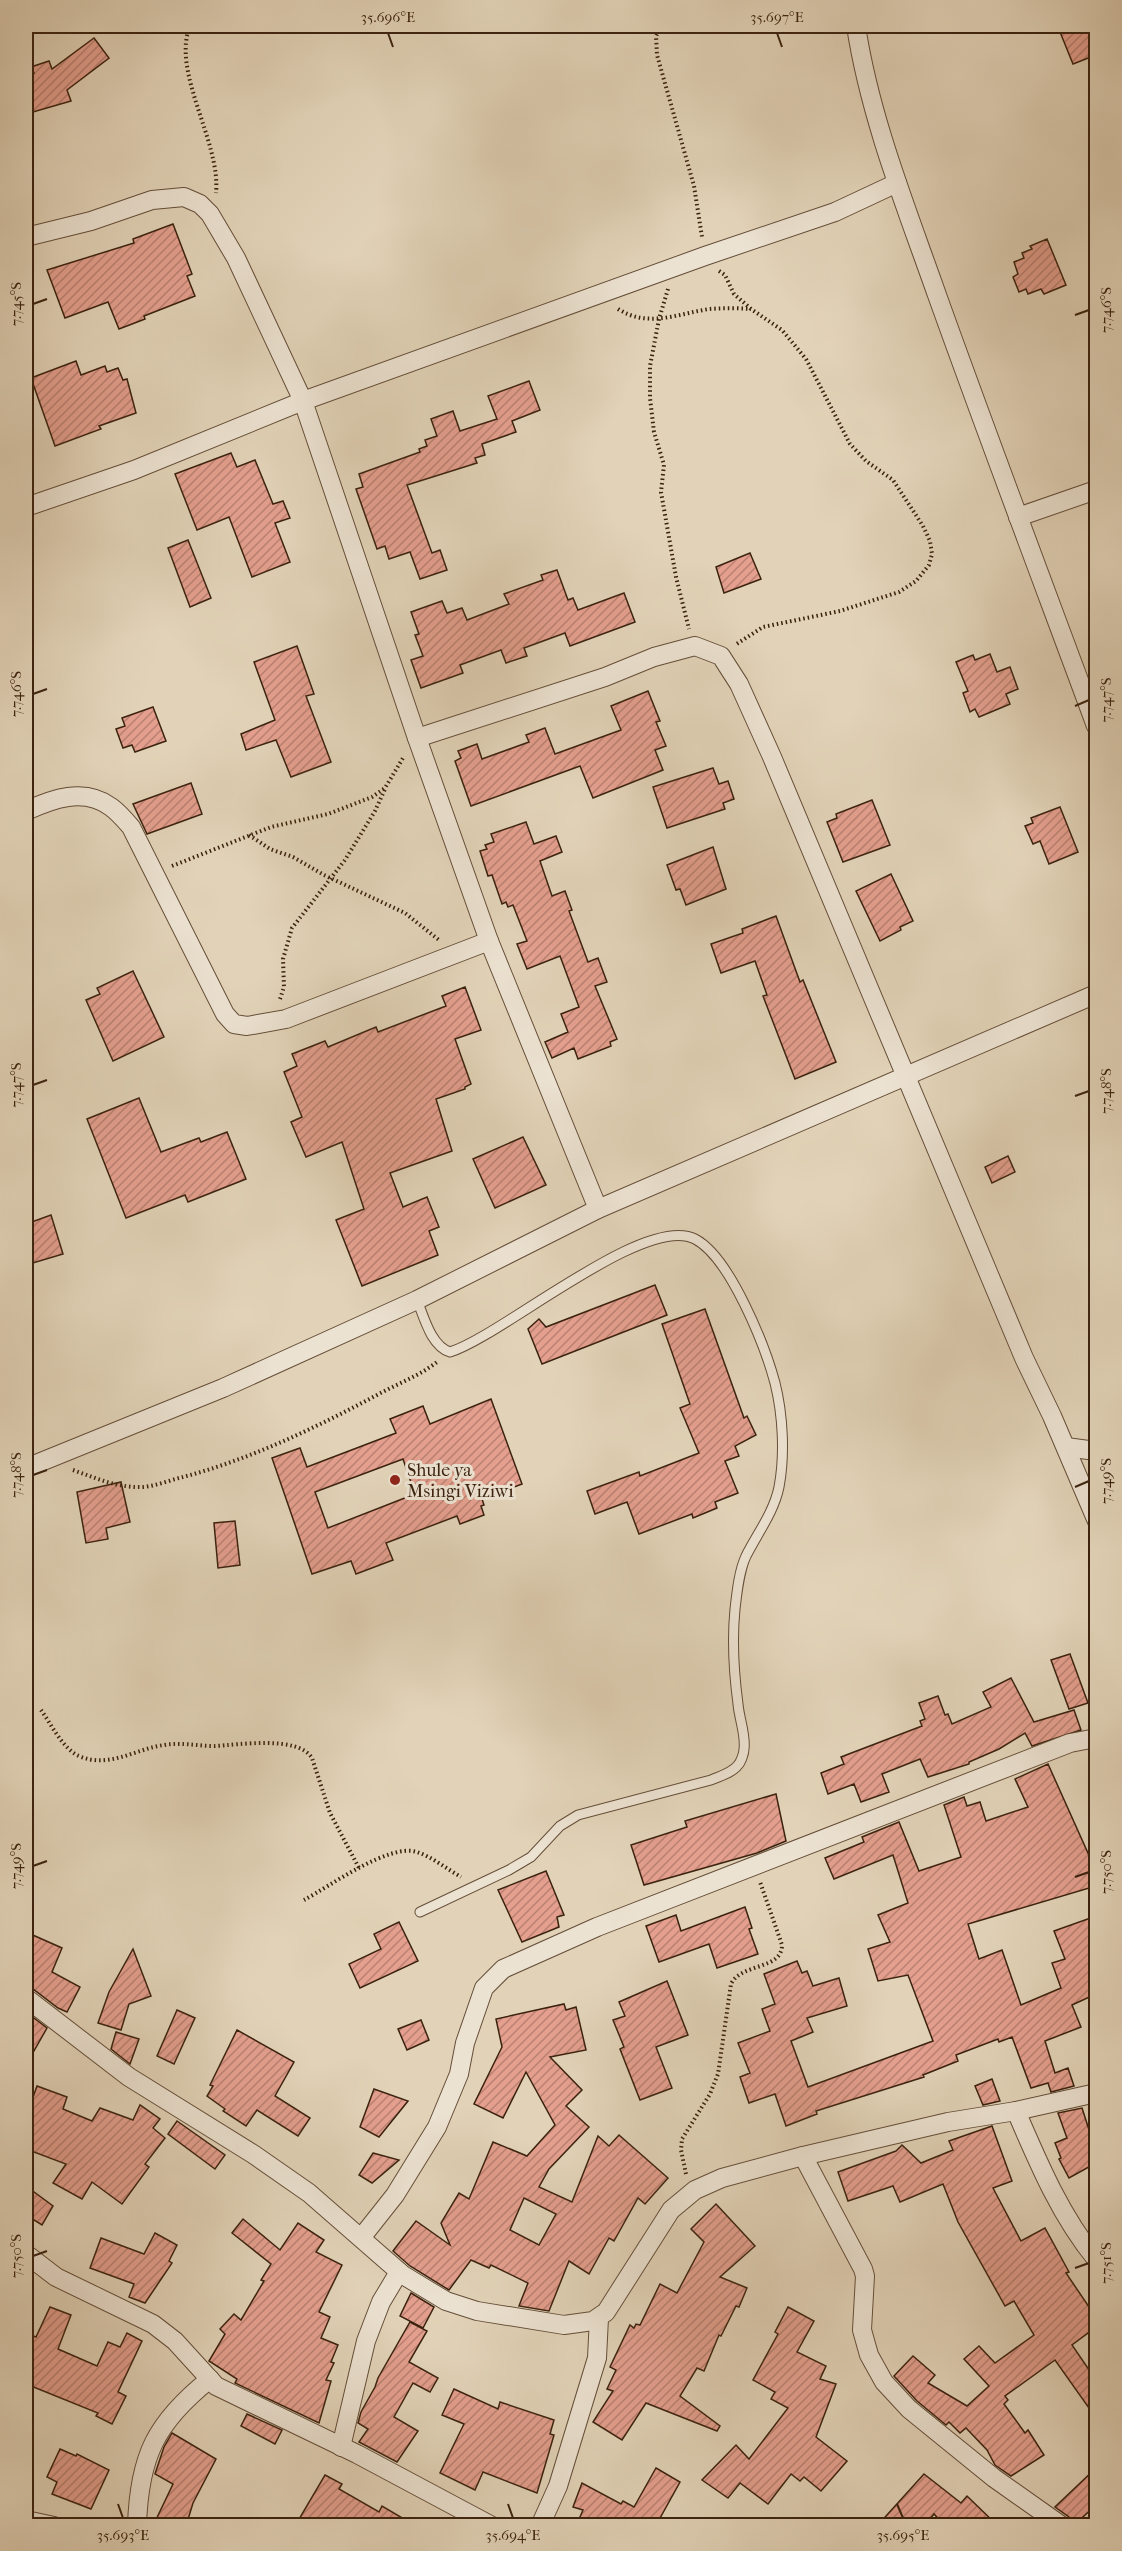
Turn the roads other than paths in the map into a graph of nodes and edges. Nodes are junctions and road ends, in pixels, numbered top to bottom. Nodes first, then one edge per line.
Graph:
1 (856, 26) edge
2 (897, 183) junction
3 (26, 237) edge
4 (303, 401) junction
5 (1096, 490) edge
6 (26, 507) edge
7 (1018, 517) junction
8 (1096, 726) edge
9 (417, 738) junction
10 (26, 811) edge
11 (489, 941) junction
12 (1096, 994) edge
13 (906, 1077) junction
14 (598, 1209) junction
15 (417, 1300) junction
16 (1066, 1447) junction
17 (1096, 1451) edge
18 (26, 1468) edge
19 (1096, 1519) edge
20 (1096, 1738) edge
21 (420, 1912) dead end
22 (26, 1998) edge
23 (1096, 2093) edge
24 (1016, 2111) junction
25 (803, 2156) junction
26 (362, 2238) junction
27 (26, 2254) edge
28 (1096, 2259) edge
29 (399, 2271) junction
30 (599, 2318) junction
31 (210, 2379) junction
32 (341, 2447) junction
33 (26, 2520) edge
34 (54, 2526) edge
35 (137, 2526) edge
36 (492, 2526) edge
37 (540, 2526) edge
38 (1062, 2526) edge

1 - 2 street
2 - 4 street
2 - 7 street
3 - 4 street
4 - 6 street
4 - 9 street
5 - 7 street
7 - 8 street
9 - 11 street
9 - 13 street
10 - 11 street
11 - 14 street
12 - 13 street
13 - 14 street
13 - 16 street
14 - 15 street
15 - 18 street
15 - 21 lane
16 - 17 street
16 - 19 street
20 - 26 street
22 - 26 street
23 - 24 street
24 - 25 street
24 - 28 street
25 - 30 street
25 - 38 street
26 - 29 street
27 - 31 street
29 - 30 street
29 - 32 street
30 - 37 street
31 - 32 street
31 - 35 street
32 - 36 street
33 - 34 street

